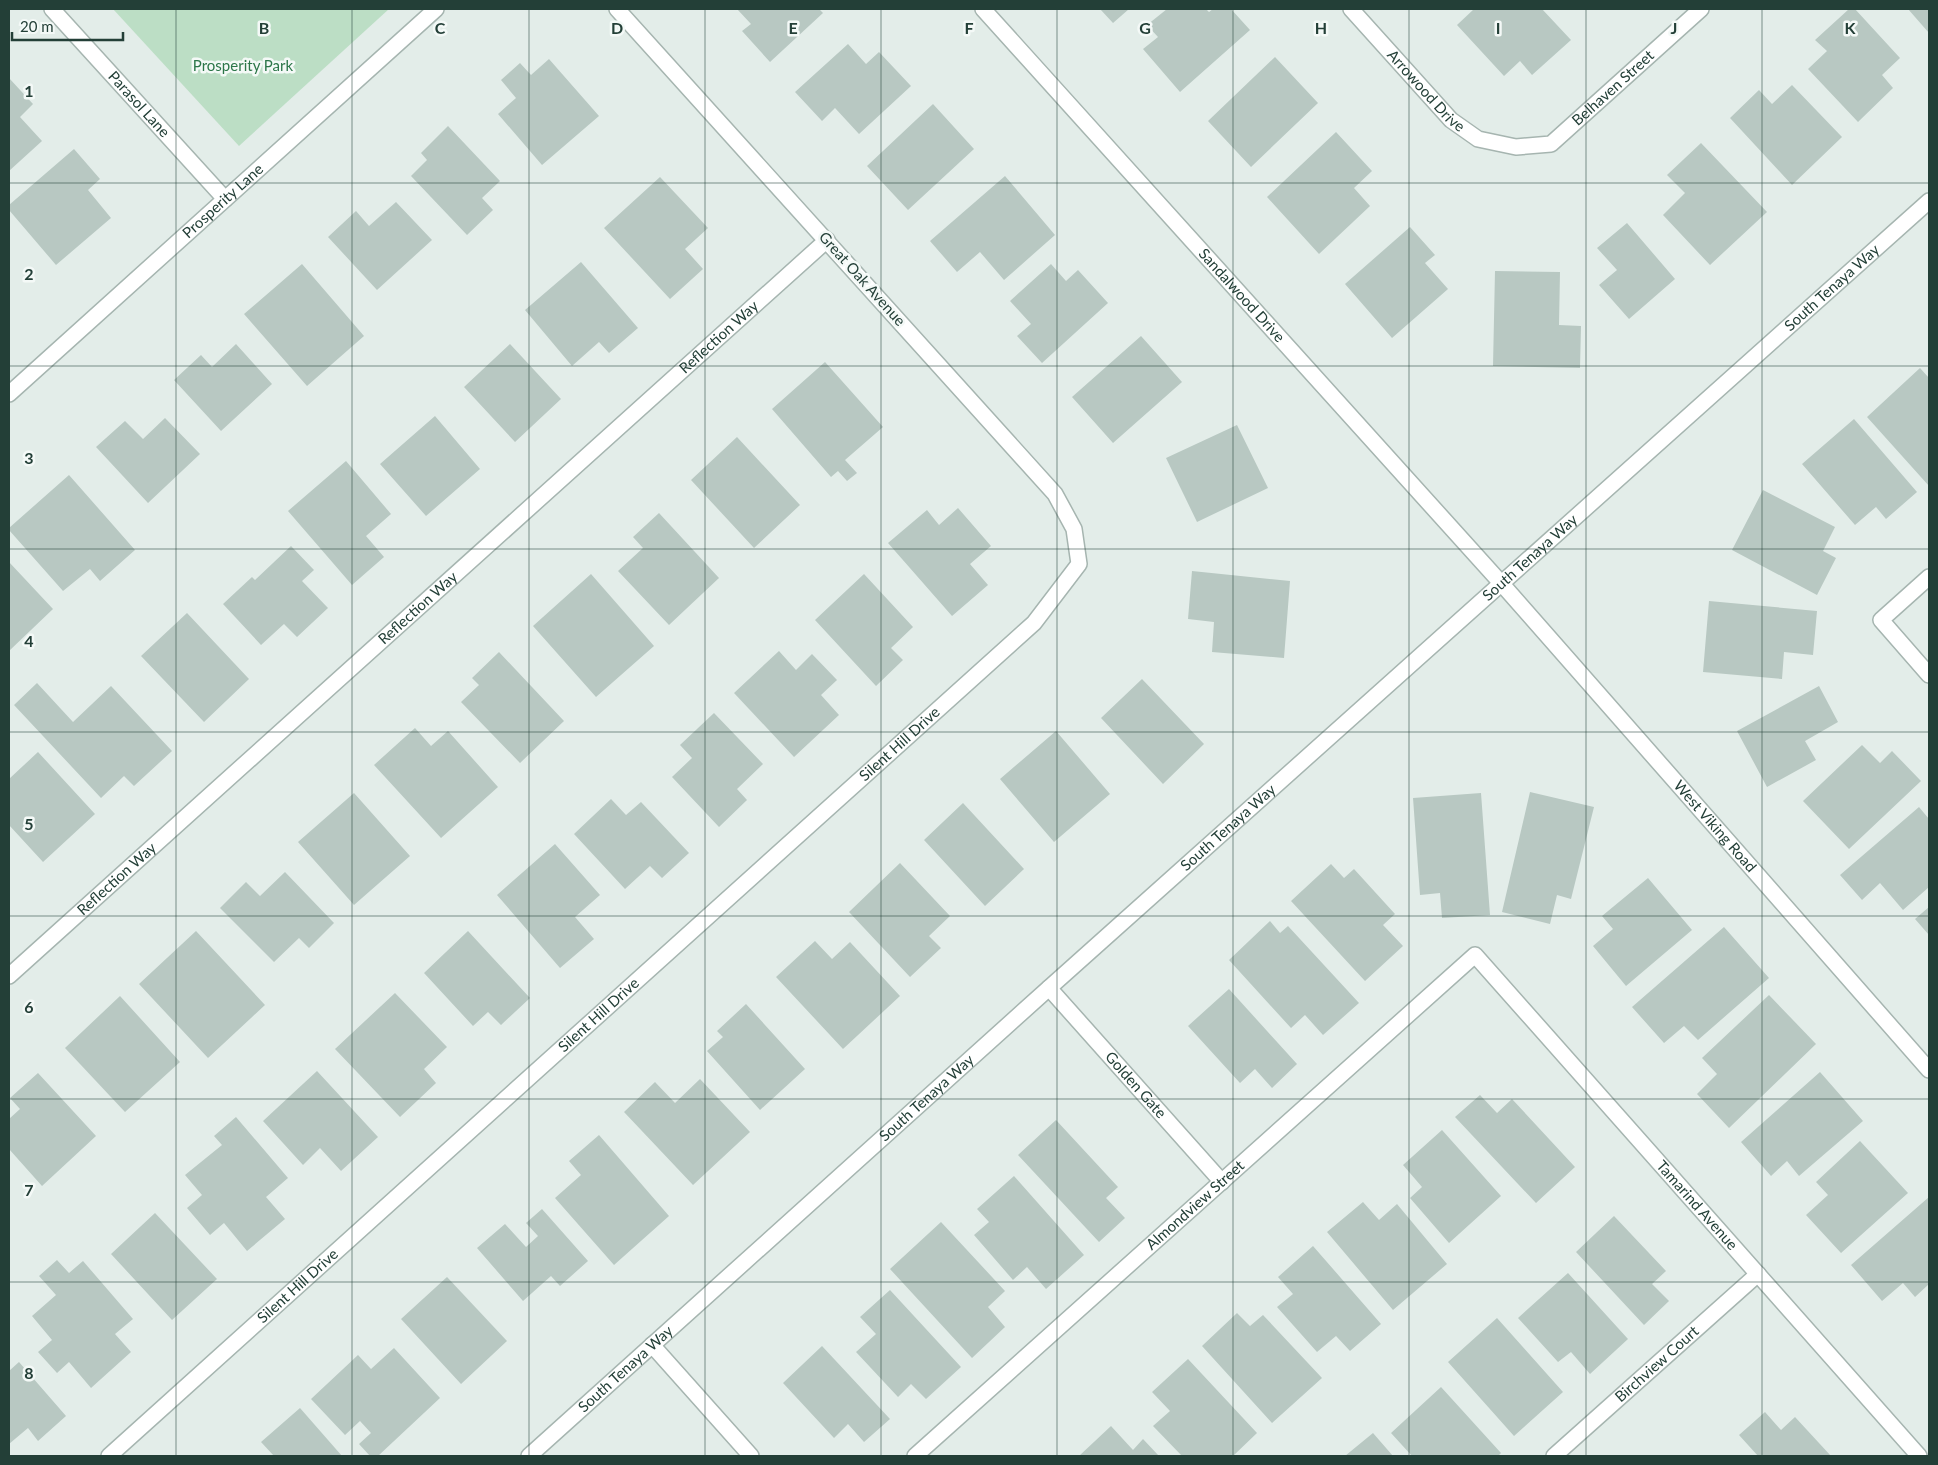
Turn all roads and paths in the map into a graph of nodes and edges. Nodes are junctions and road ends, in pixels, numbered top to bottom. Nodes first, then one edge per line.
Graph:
1 (52, 9) edge
2 (436, 9) edge
3 (617, 9) edge
4 (983, 9) edge
5 (1351, 9) edge
6 (1701, 9) edge
7 (1516, 147) joint
8 (225, 199) junction
9 (1929, 201) edge
10 (827, 240) junction
11 (9, 394) edge
12 (1079, 564) joint
13 (1929, 577) edge
14 (1501, 584) junction
15 (1929, 675) edge
16 (1475, 955) joint
17 (9, 976) edge
18 (1049, 988) junction
19 (1929, 1070) edge
20 (1222, 1182) junction
21 (1758, 1274) junction
22 (652, 1345) junction
23 (109, 1456) edge
24 (529, 1456) edge
25 (751, 1456) edge
26 (915, 1456) edge
27 (1554, 1456) edge
28 (1920, 1456) edge

1 - 8 street, Parasol Lane
2 - 8 street, Prosperity Lane
3 - 10 street, Great Oak Avenue
4 - 14 street, Sandalwood Drive
5 - 7 street, Arrowood Drive
6 - 7 street, Belhaven Street
8 - 11 street, Prosperity Lane
9 - 14 street, South Tenaya Way
10 - 12 street, Great Oak Avenue
10 - 17 street, Reflection Way
12 - 23 street, Silent Hill Drive
13 - 15 street
14 - 18 street, South Tenaya Way
14 - 19 street, West Viking Road
16 - 20 street, Almondview Street
16 - 21 street, Tamarind Avenue
18 - 20 street, Golden Gate
18 - 22 street, South Tenaya Way
20 - 26 street, Almondview Street
21 - 27 street, Birchview Court
21 - 28 street, Tamarind Avenue
22 - 24 street, South Tenaya Way
22 - 25 street

